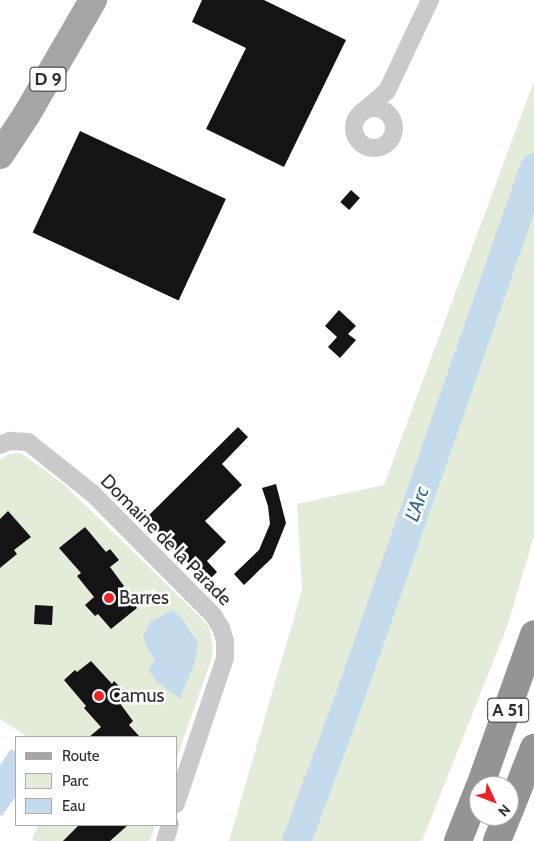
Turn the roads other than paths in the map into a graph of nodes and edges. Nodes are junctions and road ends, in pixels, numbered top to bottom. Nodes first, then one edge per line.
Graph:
1 (73, 0) edge
2 (93, 0) edge
3 (430, 0) edge
4 (387, 91) junction
5 (359, 114) junction
6 (392, 118) junction
7 (0, 122) edge
8 (0, 155) edge
9 (0, 445) edge
10 (534, 634) edge
11 (534, 748) edge
12 (484, 776) edge
13 (519, 786) edge
14 (178, 798) edge
15 (469, 814) edge
16 (170, 826) edge
17 (503, 826) edge
18 (165, 841) edge
19 (458, 841) edge
20 (497, 841) edge

1 - 7 main road, D 9
2 - 8 main road, D 9
3 - 4 street
4 - 5 street
4 - 6 street
5 - 6 street
5 - 6 street
9 - 14 street, Domaine de la Parade
10 - 12 highway, A 51
11 - 13 highway, A 51
15 - 19 highway, A 51
16 - 18 street
17 - 20 highway

